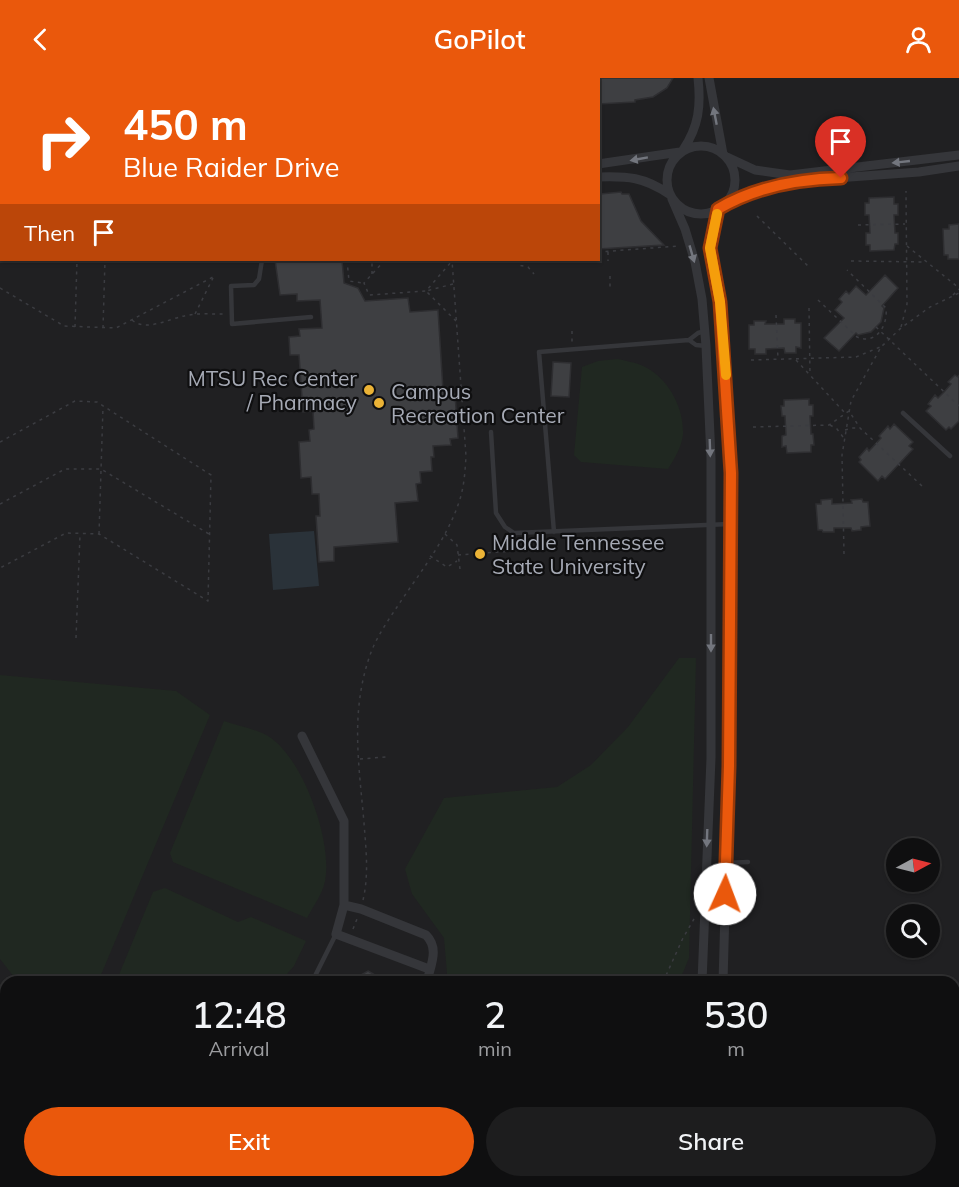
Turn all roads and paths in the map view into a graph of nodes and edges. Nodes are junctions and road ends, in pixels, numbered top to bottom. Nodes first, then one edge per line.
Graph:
1 (698, 78) edge
2 (709, 78) edge
3 (682, 151) junction
4 (959, 155) edge
5 (725, 156) junction
6 (600, 164) edge
7 (959, 166) edge
8 (600, 177) edge
9 (906, 191) dead end
10 (671, 197) junction
11 (721, 208) junction
12 (757, 216) dead end
13 (906, 224) junction
14 (858, 225) dead end
15 (907, 245) junction
16 (680, 246) dead end
17 (608, 251) junction
18 (600, 252) edge
19 (77, 261) edge
20 (105, 261) edge
21 (262, 261) edge
22 (347, 261) edge
23 (372, 261) edge
24 (384, 261) edge
25 (451, 261) edge
26 (452, 261) edge
27 (518, 261) edge
28 (608, 261) dead end
29 (851, 261) dead end
30 (908, 262) junction
31 (926, 262) junction
32 (810, 268) dead end
33 (847, 270) dead end
34 (372, 274) junction
35 (534, 274) dead end
36 (610, 276) dead end
37 (364, 283) junction
38 (454, 283) junction
39 (0, 288) edge
40 (959, 288) edge
41 (610, 289) dead end
42 (426, 291) junction
43 (959, 293) edge
44 (952, 297) junction
45 (958, 298) edge
46 (818, 300) dead end
47 (809, 308) dead end
48 (224, 314) dead end
49 (195, 315) junction
50 (776, 315) dead end
51 (311, 317) dead end
52 (132, 320) junction
53 (456, 321) junction
54 (75, 327) junction
55 (876, 327) dead end
56 (104, 328) junction
57 (901, 328) junction
58 (572, 331) dead end
59 (705, 331) junction
60 (881, 332) junction
61 (689, 340) junction
62 (888, 340) junction
63 (706, 346) junction
64 (881, 346) junction
65 (573, 350) junction
66 (810, 359) junction
67 (751, 360) dead end
68 (778, 360) junction
69 (796, 360) junction
70 (810, 376) junction
71 (103, 406) junction
72 (959, 406) edge
73 (849, 411) junction
74 (845, 413) junction
75 (903, 413) dead end
76 (829, 425) junction
77 (753, 427) dead end
78 (860, 428) junction
79 (845, 431) junction
80 (491, 432) dead end
81 (843, 437) junction
82 (0, 442) edge
83 (950, 456) dead end
84 (101, 469) junction
85 (922, 486) dead end
86 (0, 504) edge
87 (730, 524) junction
88 (711, 525) junction
89 (554, 532) junction
90 (444, 533) junction
91 (80, 534) junction
92 (99, 534) junction
93 (210, 535) junction
94 (517, 548) dead end
95 (844, 554) dead end
96 (458, 555) junction
97 (430, 556) junction
98 (459, 561) junction
99 (0, 568) edge
100 (460, 569) dead end
101 (76, 638) dead end
102 (302, 736) dead end
103 (386, 757) dead end
104 (359, 760) junction
105 (726, 862) junction
106 (748, 862) dead end
107 (344, 905) junction
108 (361, 909) junction
109 (696, 916) dead end
110 (336, 934) junction
111 (350, 938) junction
112 (429, 969) junction
113 (315, 976) edge
114 (427, 976) edge
115 (666, 976) edge
116 (702, 976) edge
117 (723, 976) edge

1 - 3 street
5 -> 2 street
3 - 5 street
3 -> 6 street
3 - 10 street
4 -> 5 street
5 - 11 street
7 - 11 street
8 - 10 street
9 - 13 path
10 - 11 street
10 -> 59 street
11 - 87 street
12 - 32 path
13 - 14 path
13 - 15 path
15 - 30 path
15 - 31 path
16 - 17 path
17 - 18 path
17 - 28 path
19 - 54 path
20 - 56 path
21 - 51 lane
22 - 37 path
23 - 34 path
24 - 34 path
25 - 42 path
26 - 38 path
27 - 35 path
29 - 30 path
30 - 31 path
30 - 57 path
31 - 40 path
33 - 60 path
34 - 37 path
36 - 41 path
37 - 42 path
38 - 42 path
38 - 53 path
39 - 54 path
40 - 44 path
42 - 53 path
43 - 44 path
44 - 45 path
44 - 57 path
46 - 60 path
47 - 66 path
48 - 49 path
49 - 52 path
49 - 52 path
50 - 68 path
52 - 56 path
53 - 90 path
54 - 56 path
55 - 60 path
57 - 62 path
58 - 65 path
59 - 61 lane
59 - 63 street
60 - 62 path
61 - 63 lane
61 - 65 lane
62 - 64 path
62 - 72 path
63 -> 88 street
64 - 66 path
64 - 73 path
65 - 89 lane
66 - 69 path
66 - 70 path
67 - 68 path
68 - 69 path
69 - 70 path
70 - 74 path
71 - 82 path
71 - 84 path
71 - 93 path
73 - 74 path
73 - 78 path
73 - 79 path
74 - 76 path
75 - 83 lane
76 - 77 path
76 - 81 path
78 - 79 path
78 - 85 path
79 - 81 path
80 - 89 lane
81 - 95 path
84 - 86 path
84 - 92 path
84 - 93 path
87 - 88 lane
87 - 105 street
88 - 89 lane
88 -> 116 street
90 - 96 path
90 - 97 path
91 - 92 path
91 - 99 path
91 - 101 path
92 - 93 path
94 - 96 path
96 - 98 path
97 - 98 path
97 - 104 path
98 - 100 path
102 - 107 street
103 - 104 path
104 - 108 path
105 - 106 lane
105 - 117 street
107 - 108 street
107 - 110 street
108 - 111 path
108 - 112 street
109 - 115 path
110 - 111 street
110 - 113 lane
111 - 112 street
112 - 114 street

